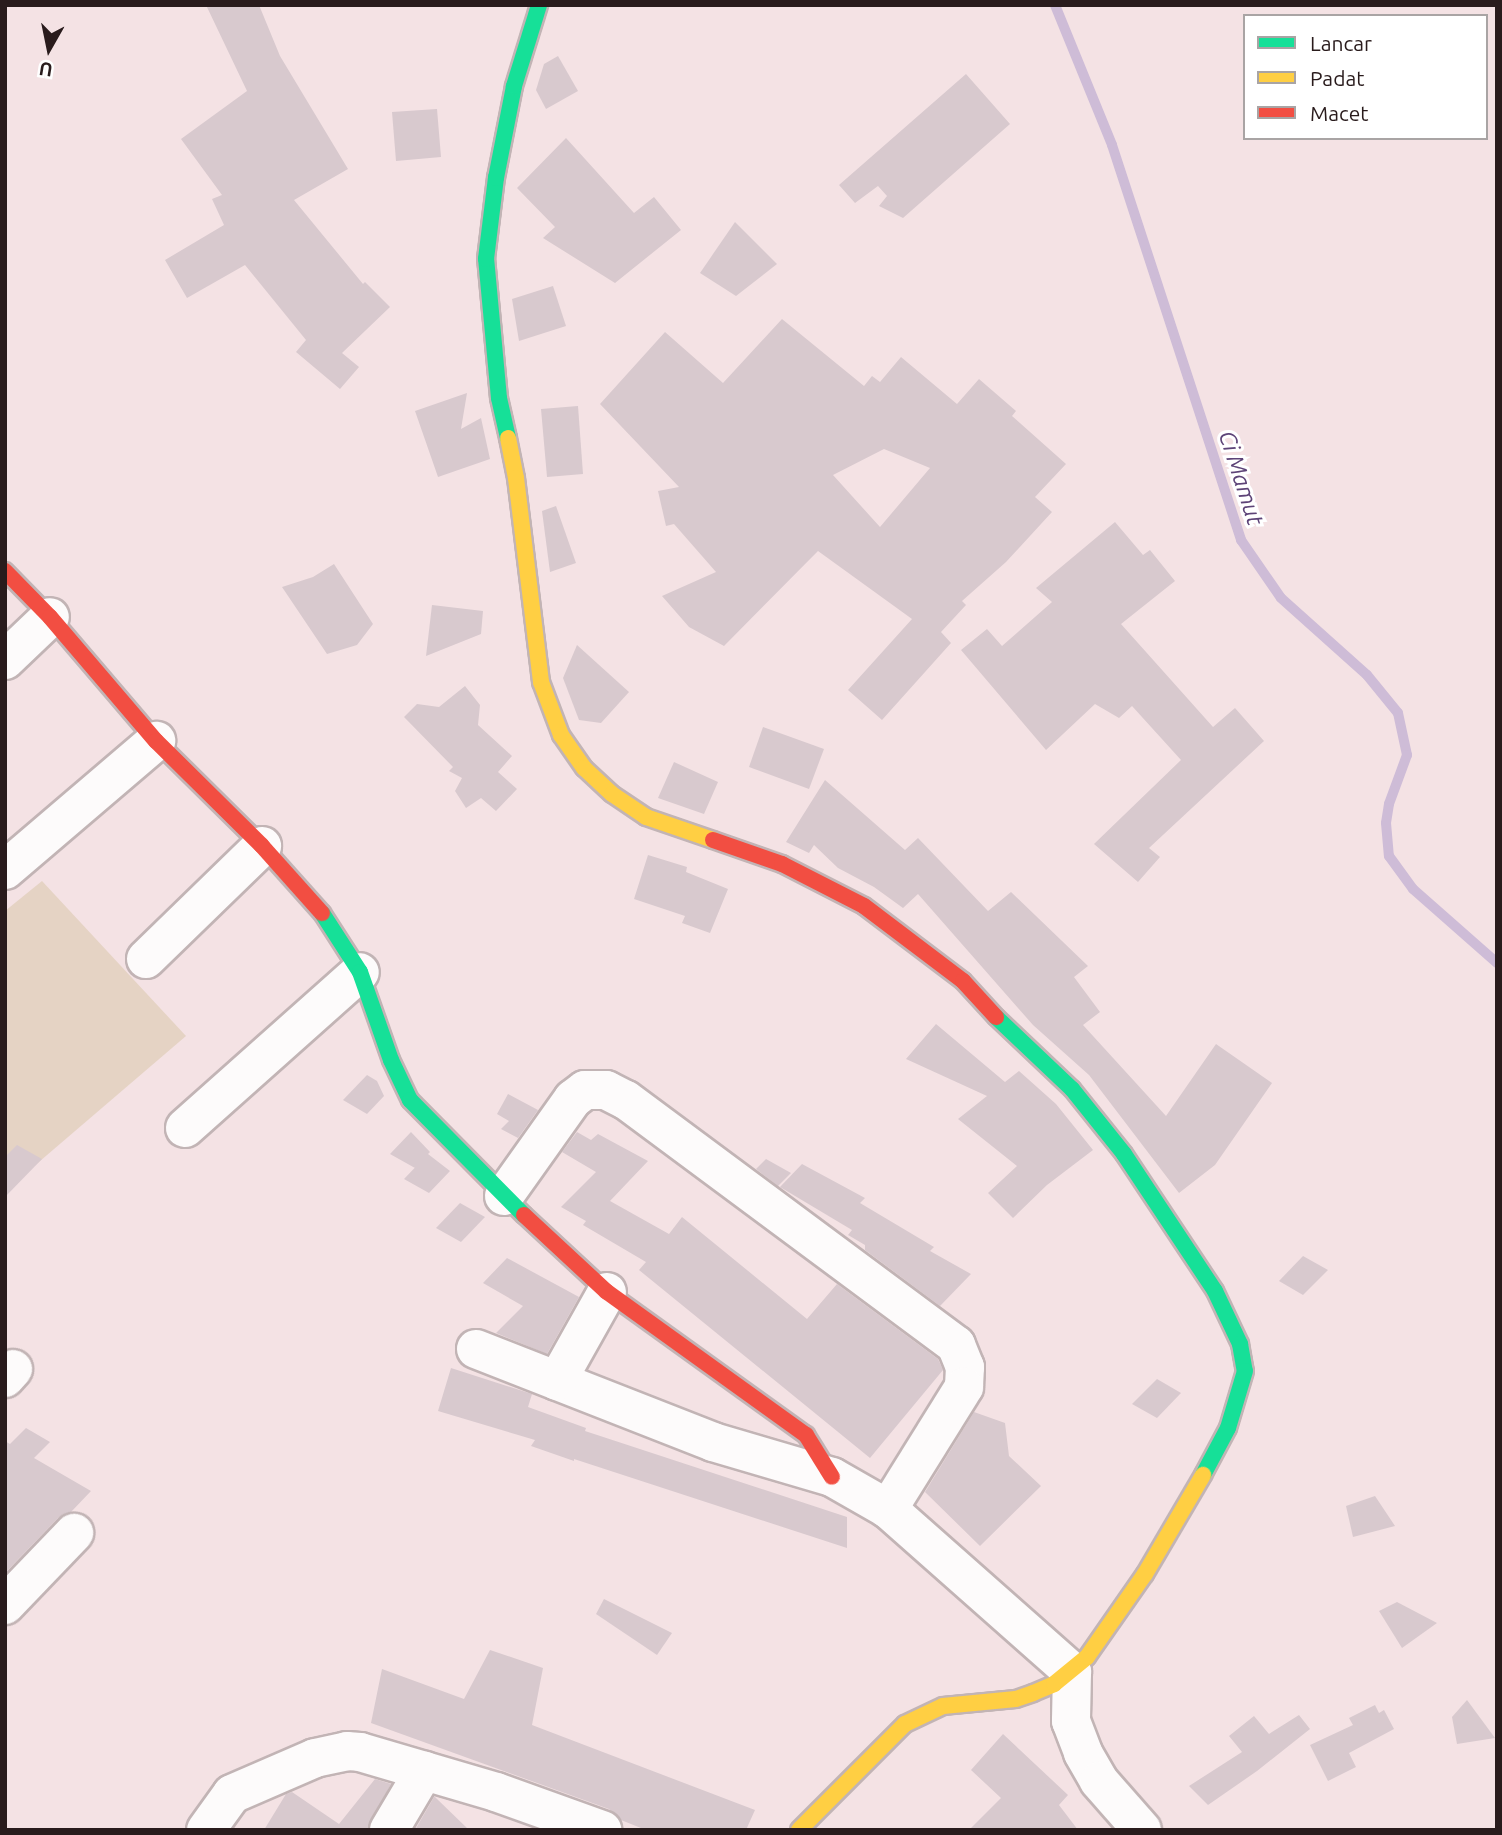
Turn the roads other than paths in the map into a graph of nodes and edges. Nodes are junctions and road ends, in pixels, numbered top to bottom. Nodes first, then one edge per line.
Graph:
1 (539, 5) edge
2 (5, 571) edge
3 (50, 617) junction
4 (5, 660) edge
5 (156, 741) junction
6 (262, 846) junction
7 (5, 870) edge
8 (146, 959) dead end
9 (360, 972) junction
10 (185, 1128) dead end
11 (505, 1196) junction
12 (607, 1292) junction
13 (476, 1349) dead end
14 (557, 1381) junction
15 (832, 1477) junction
16 (888, 1509) junction
17 (74, 1533) dead end
18 (5, 1605) edge
19 (1072, 1672) junction
20 (424, 1771) junction
21 (579, 1826) edge
22 (206, 1830) edge
23 (390, 1830) edge
24 (799, 1830) edge
25 (1142, 1830) edge

1 - 19 street
2 - 3 street
3 - 4 street
3 - 5 street
5 - 6 street
5 - 7 street
6 - 8 street
6 - 9 street
9 - 10 street
9 - 11 street
11 - 12 street
11 - 16 street
12 - 14 street
12 - 15 street
13 - 14 street
14 - 15 street
15 - 16 street
16 - 19 street
17 - 18 street
19 - 24 street
19 - 25 street
20 - 21 street
20 - 22 street
20 - 23 street

